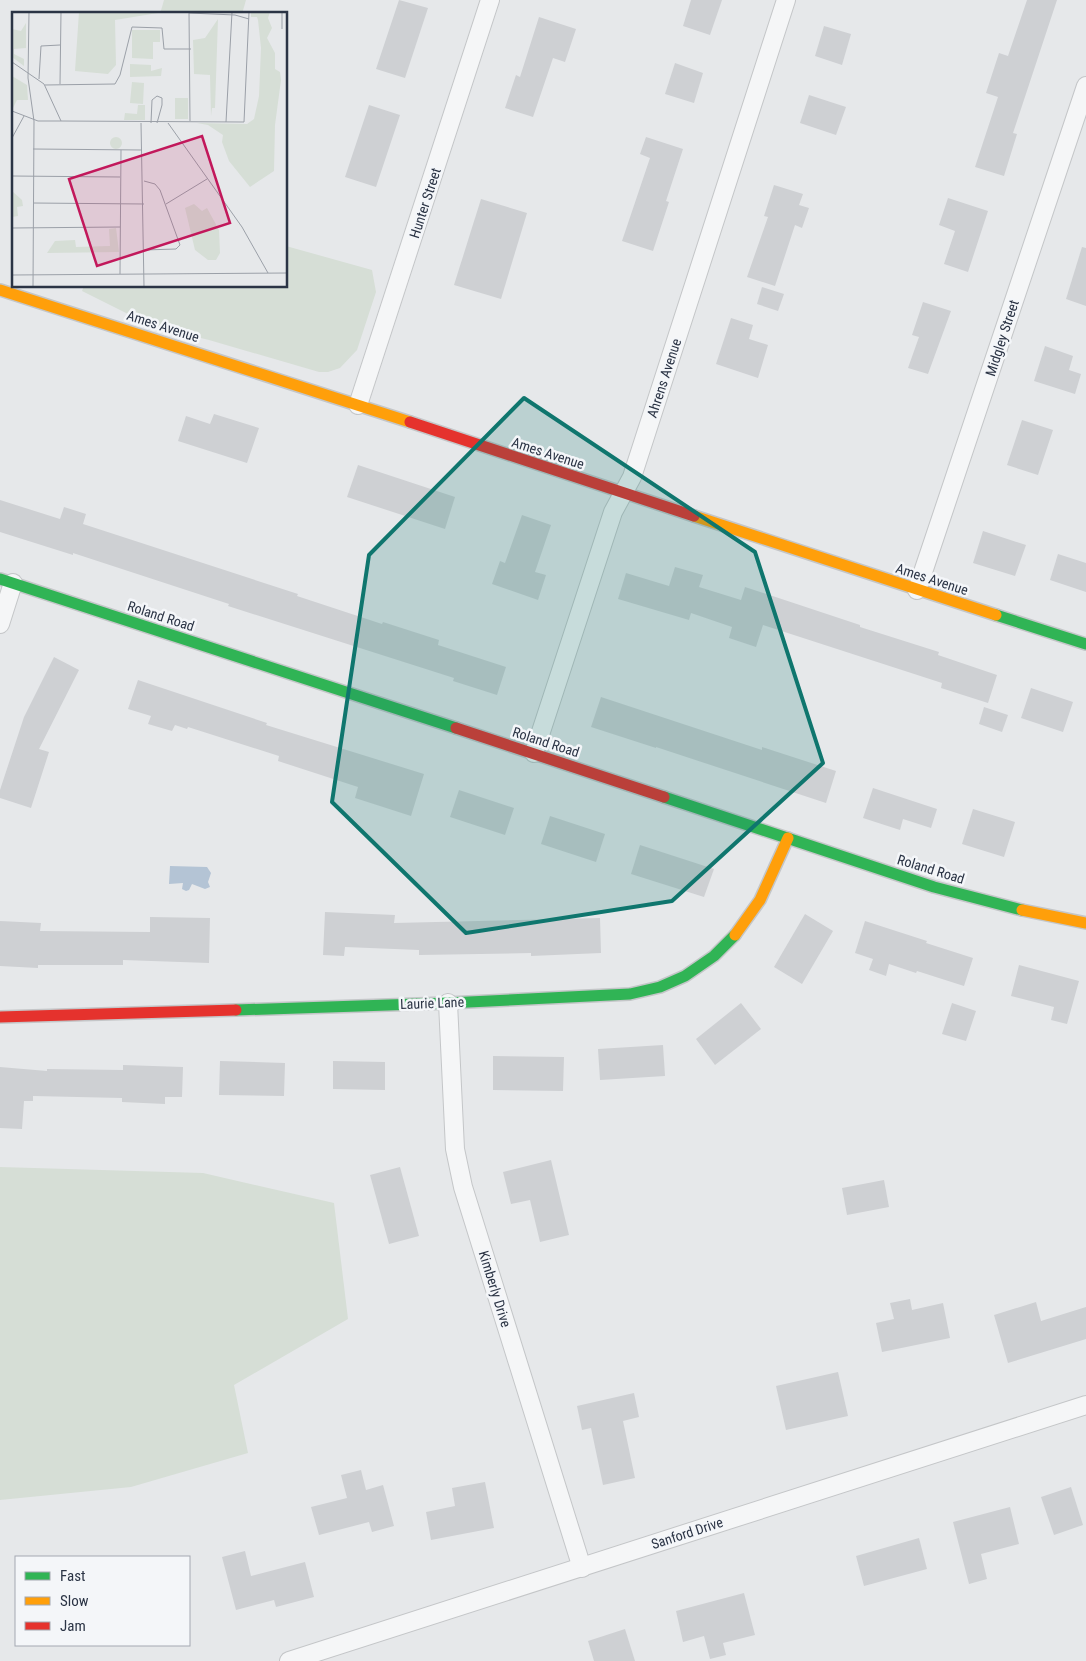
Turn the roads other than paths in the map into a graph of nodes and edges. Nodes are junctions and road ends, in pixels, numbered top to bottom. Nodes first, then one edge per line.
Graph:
1 (490, 0) edge
2 (786, 0) edge
3 (1086, 86) edge
4 (0, 290) edge
5 (358, 405) junction
6 (623, 493) junction
7 (7, 581) edge
8 (918, 590) junction
9 (0, 624) edge
10 (1086, 644) edge
11 (534, 753) junction
12 (788, 838) junction
13 (1086, 923) edge
14 (448, 1003) junction
15 (0, 1017) edge
16 (1086, 1405) edge
17 (582, 1568) junction
18 (289, 1661) edge

1 - 5 street, Hunter Street
2 - 6 street, Ahrens Avenue
3 - 8 street, Midgley Street
4 - 5 street, Ames Avenue
5 - 6 street, Ames Avenue
6 - 8 street, Ames Avenue
6 - 11 street, Ahrens Avenue
7 - 9 street
7 - 11 street, Roland Road
8 - 10 street, Ames Avenue
11 - 12 street, Roland Road
12 - 13 street, Roland Road
12 - 14 street, Laurie Lane
14 - 15 street, Laurie Lane
14 - 17 street, Kimberly Drive
16 - 17 street, Sanford Drive
17 - 18 street, Sanford Drive

